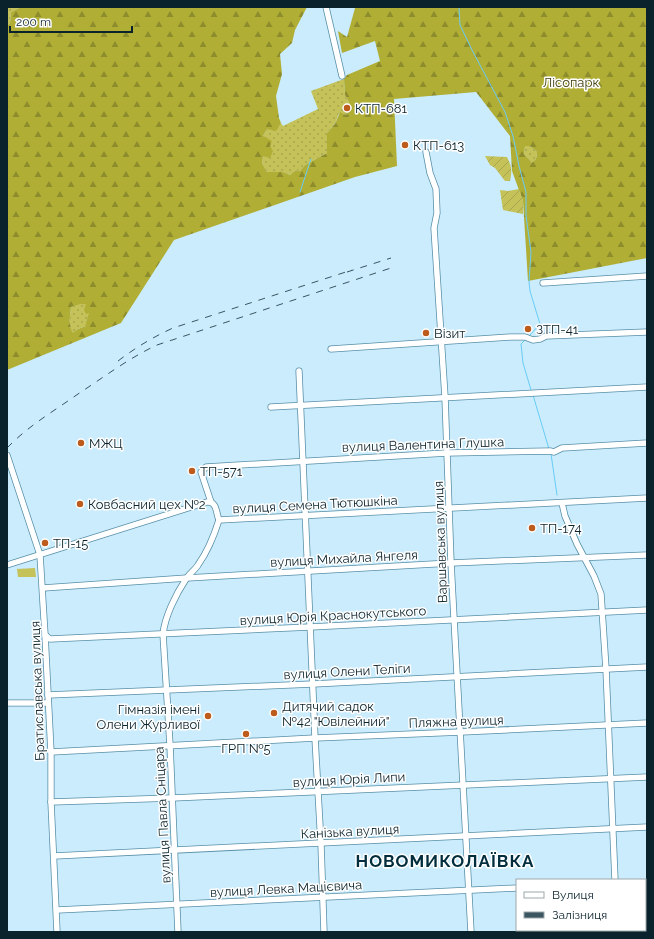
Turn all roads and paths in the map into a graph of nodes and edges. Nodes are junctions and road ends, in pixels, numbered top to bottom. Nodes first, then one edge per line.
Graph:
1 (326, 7) edge
2 (342, 76) dead end
3 (426, 152) dead end
4 (647, 276) edge
5 (543, 283) dead end
6 (647, 332) edge
7 (441, 342) junction
8 (331, 349) dead end
9 (299, 370) dead end
10 (647, 387) edge
11 (445, 397) junction
12 (301, 405) junction
13 (271, 407) dead end
14 (647, 443) edge
15 (447, 453) junction
16 (8, 459) edge
17 (302, 461) junction
18 (201, 472) joint
19 (647, 498) edge
20 (211, 502) junction
21 (562, 503) junction
22 (449, 508) junction
23 (305, 516) junction
24 (219, 520) junction
25 (40, 555) junction
26 (647, 555) edge
27 (584, 558) junction
28 (451, 563) junction
29 (7, 565) edge
30 (307, 571) junction
31 (187, 578) junction
32 (43, 588) junction
33 (647, 610) edge
34 (602, 612) junction
35 (454, 620) junction
36 (310, 627) junction
37 (163, 634) junction
38 (45, 635) junction
39 (647, 667) edge
40 (606, 669) junction
41 (458, 676) junction
42 (313, 684) junction
43 (167, 690) junction
44 (48, 695) junction
45 (7, 703) edge
46 (48, 703) junction
47 (647, 723) edge
48 (608, 725) junction
49 (461, 732) junction
50 (315, 738) junction
51 (170, 745) junction
52 (51, 752) junction
53 (647, 777) edge
54 (610, 778) junction
55 (463, 785) junction
56 (318, 792) junction
57 (172, 798) junction
58 (51, 802) junction
59 (647, 827) edge
60 (612, 829) junction
61 (466, 836) junction
62 (321, 844) junction
63 (174, 849) junction
64 (54, 856) junction
65 (616, 879) edge
66 (516, 888) edge
67 (469, 890) junction
68 (322, 898) junction
69 (177, 904) junction
70 (57, 910) junction
71 (58, 932) edge
72 (178, 932) edge
73 (324, 932) edge
74 (471, 932) edge

1 - 2 street
3 - 7 street, Варшавська вулиця
4 - 5 street
6 - 7 street
7 - 8 street
7 - 11 street, Варшавська вулиця
9 - 12 street
10 - 11 street
11 - 12 street
11 - 15 street, Варшавська вулиця
12 - 13 street
12 - 17 street
14 - 15 street, вулиця Валентина Глушка
15 - 17 street, вулиця Валентина Глушка
15 - 22 street, Варшавська вулиця
16 - 25 street, Братиславська вулиця
17 - 18 street, вулиця Валентина Глушка
17 - 23 street
18 - 20 street, вулиця Семена Тютюшкіна
19 - 21 street, вулиця Семена Тютюшкіна
20 - 24 street, вулиця Семена Тютюшкіна
20 - 25 street
21 - 22 street, вулиця Семена Тютюшкіна
21 - 27 street
22 - 23 street, вулиця Семена Тютюшкіна
22 - 28 street, Варшавська вулиця
23 - 24 street, вулиця Семена Тютюшкіна
23 - 30 street
24 - 31 street, вулиця Павла Сніцара
25 - 29 street
25 - 32 street, Братиславська вулиця
26 - 27 street, вулиця Михайла Янгеля
27 - 28 street, вулиця Михайла Янгеля
27 - 34 street
28 - 30 street, вулиця Михайла Янгеля
28 - 35 street, Варшавська вулиця
30 - 31 street, вулиця Михайла Янгеля
30 - 36 street
31 - 32 street, вулиця Михайла Янгеля
31 - 37 street, вулиця Павла Сніцара
32 - 38 street, Братиславська вулиця
33 - 34 street, вулиця Юрія Краснокутського
34 - 35 street, вулиця Юрія Краснокутського
34 - 40 street
35 - 36 street, вулиця Юрія Краснокутського
35 - 41 street, Варшавська вулиця
36 - 37 street, вулиця Юрія Краснокутського
36 - 42 street
37 - 38 street, вулиця Юрія Краснокутського
37 - 43 street, вулиця Павла Сніцара
38 - 44 street, Братиславська вулиця
39 - 40 street, вулиця Олени Теліги
40 - 41 street, вулиця Олени Теліги
40 - 48 street
41 - 42 street, вулиця Олени Теліги
41 - 49 street, Варшавська вулиця
42 - 43 street, вулиця Олени Теліги
42 - 50 street
43 - 44 street, вулиця Олени Теліги
43 - 51 street, вулиця Павла Сніцара
44 - 46 street, Братиславська вулиця
45 - 46 street
46 - 52 street, Братиславська вулиця
47 - 48 street, Пляжна вулиця
48 - 49 street, Пляжна вулиця
48 - 54 street
49 - 50 street, Пляжна вулиця
49 - 55 street, Варшавська вулиця
50 - 51 street, Пляжна вулиця
50 - 56 street
51 - 52 street, Пляжна вулиця
51 - 57 street, вулиця Павла Сніцара
52 - 58 street, Братиславська вулиця
53 - 54 street, вулиця Юрія Липи
54 - 55 street, вулиця Юрія Липи
54 - 60 street
55 - 56 street, вулиця Юрія Липи
55 - 61 street, Варшавська вулиця
56 - 57 street, вулиця Юрія Липи
56 - 62 street
57 - 58 street, вулиця Юрія Липи
57 - 63 street, вулиця Павла Сніцара
58 - 64 street, Братиславська вулиця
59 - 60 street, Канізька вулиця
60 - 61 street, Канізька вулиця
60 - 65 street
61 - 62 street, Канізька вулиця
61 - 67 street, Варшавська вулиця
62 - 63 street, Канізька вулиця
62 - 68 street
63 - 64 street, Канізька вулиця
63 - 69 street, вулиця Павла Сніцара
64 - 70 street, Братиславська вулиця
66 - 67 street, вулиця Левка Мацієвича
67 - 68 street, вулиця Левка Мацієвича
67 - 74 street, Варшавська вулиця
68 - 69 street, вулиця Левка Мацієвича
68 - 73 street
69 - 70 street, вулиця Левка Мацієвича
69 - 72 street, вулиця Павла Сніцара
70 - 71 street, Братиславська вулиця

